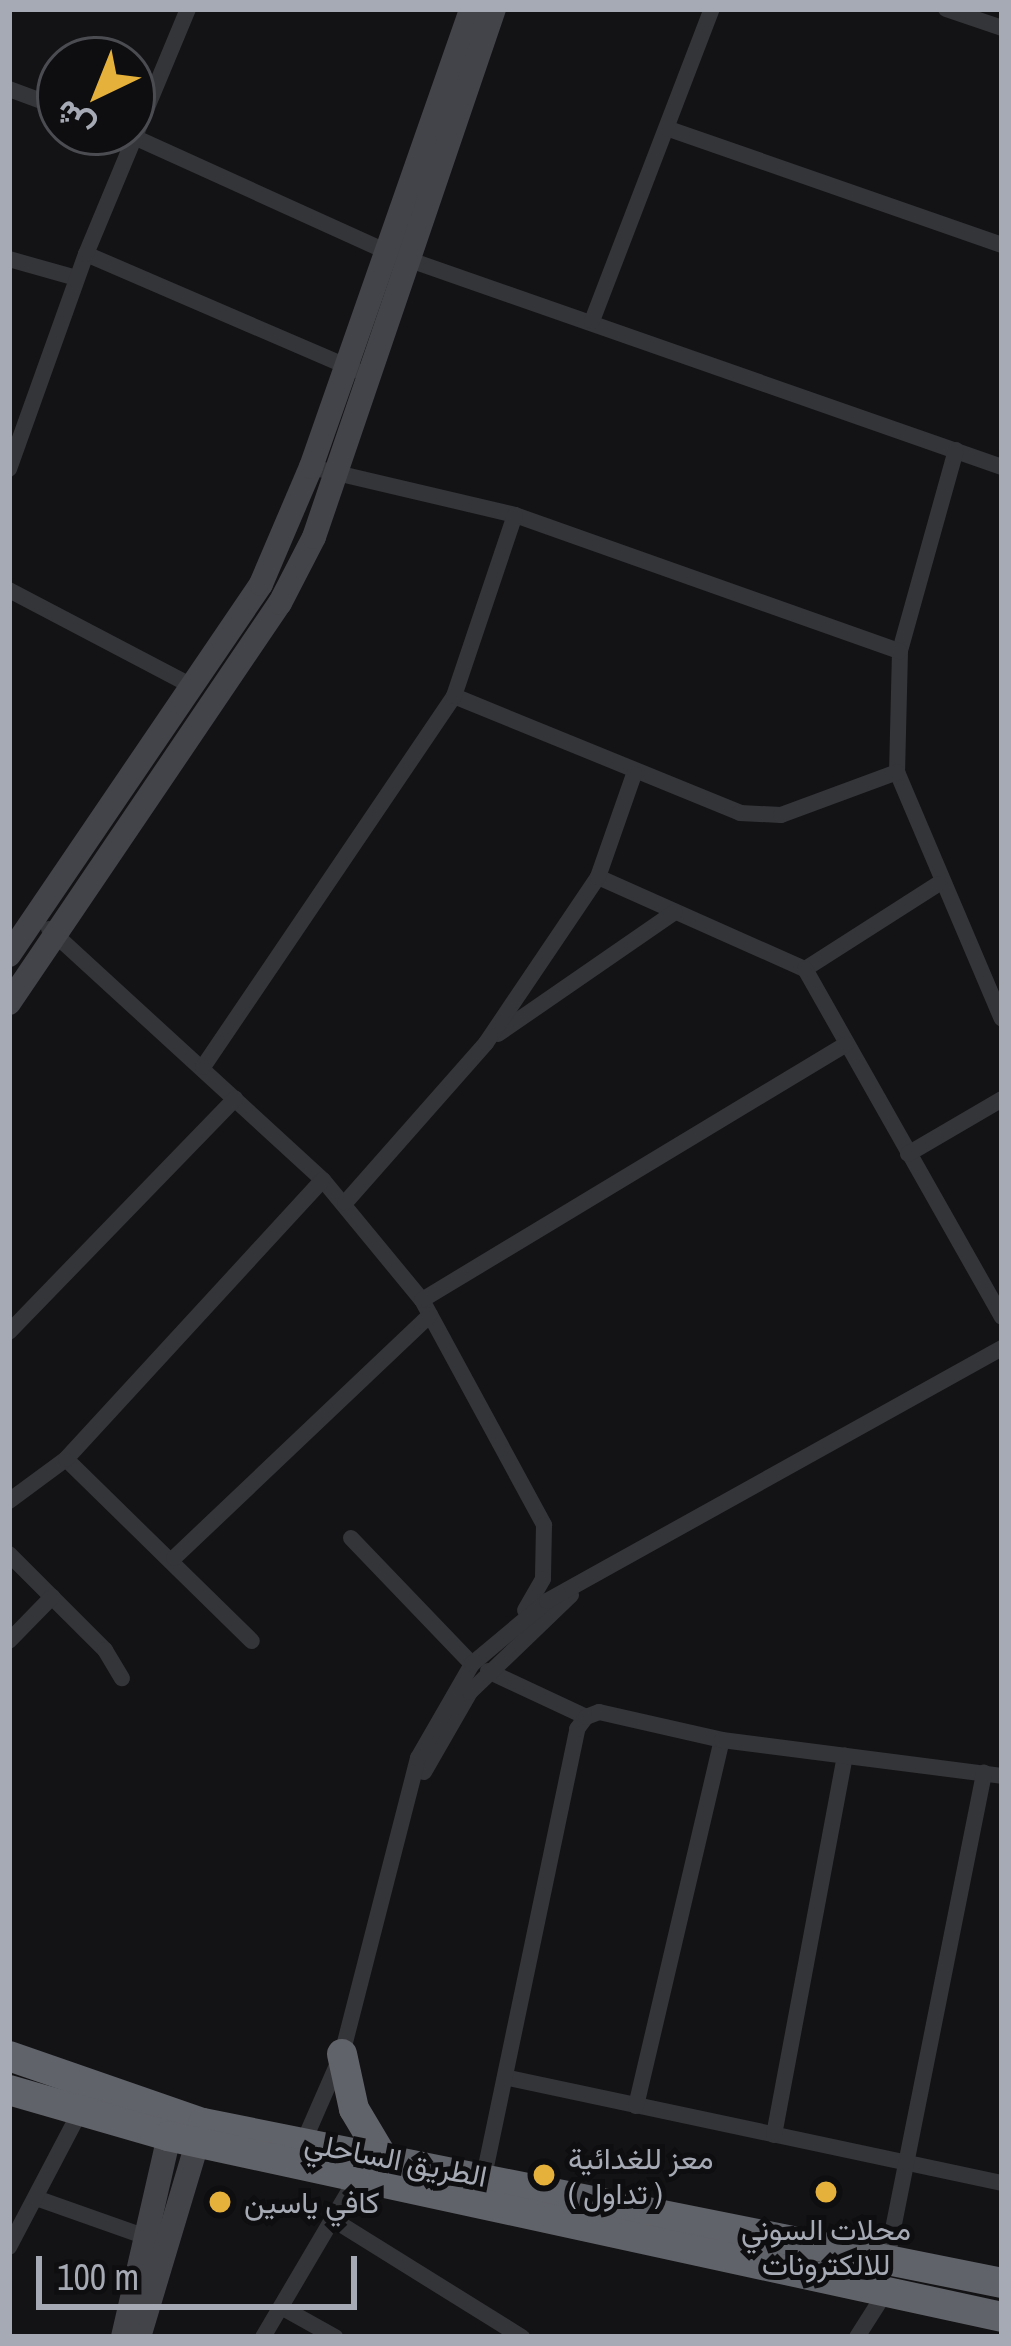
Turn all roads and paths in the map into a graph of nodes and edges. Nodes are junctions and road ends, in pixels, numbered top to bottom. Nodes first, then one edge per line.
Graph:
1 (188, 9) edge
2 (471, 9) edge
3 (494, 9) edge
4 (712, 9) edge
5 (946, 9) edge
6 (1002, 28) edge
7 (156, 75) edge
8 (669, 129) junction
9 (156, 147) edge
10 (119, 156) edge
11 (1002, 245) edge
12 (86, 254) junction
13 (397, 255) junction
14 (9, 259) edge
15 (76, 278) junction
16 (592, 321) junction
17 (357, 371) junction
18 (956, 450) junction
19 (1002, 467) edge
20 (9, 469) edge
21 (324, 472) junction
22 (514, 515) junction
23 (9, 590) edge
24 (900, 651) junction
25 (194, 687) junction
26 (454, 696) junction
27 (897, 772) junction
28 (634, 774) junction
29 (598, 878) junction
30 (938, 884) junction
31 (675, 912) junction
32 (34, 918) junction
33 (58, 935) junction
34 (9, 955) edge
35 (805, 969) junction
36 (9, 1003) edge
37 (1002, 1019) edge
38 (486, 1043) junction
39 (846, 1044) junction
40 (203, 1067) junction
41 (236, 1099) junction
42 (1002, 1099) edge
43 (908, 1154) junction
44 (323, 1180) junction
45 (345, 1203) junction
46 (426, 1308) junction
47 (1002, 1317) edge
48 (9, 1331) edge
49 (1002, 1348) edge
50 (66, 1459) junction
51 (9, 1501) edge
52 (351, 1538) dead end
53 (9, 1554) edge
54 (174, 1558) junction
55 (584, 1582) junction
56 (52, 1597) junction
57 (513, 1624) junction
58 (9, 1641) edge
59 (252, 1642) dead end
60 (480, 1668) junction
61 (122, 1678) dead end
62 (586, 1718) junction
63 (722, 1740) junction
64 (845, 1756) junction
65 (993, 1774) edge
66 (342, 2054) junction
67 (9, 2056) edge
68 (509, 2078) junction
69 (9, 2090) edge
70 (635, 2106) junction
71 (81, 2110) junction
72 (185, 2129) junction
73 (774, 2135) junction
74 (300, 2151) junction
75 (382, 2156) junction
76 (909, 2164) junction
77 (358, 2176) junction
78 (484, 2176) junction
79 (1002, 2183) edge
80 (36, 2198) junction
81 (337, 2222) junction
82 (146, 2237) junction
83 (9, 2247) edge
84 (887, 2259) junction
85 (1002, 2283) edge
86 (885, 2293) junction
87 (283, 2308) junction
88 (1002, 2317) edge
89 (123, 2337) edge
90 (140, 2337) edge
91 (262, 2337) edge
92 (334, 2337) edge
93 (522, 2337) edge
94 (857, 2337) edge

1 - 7 street
2 - 13 street
3 - 13 street
4 - 8 street
5 - 6 street
8 - 11 street
8 - 16 street
9 - 13 street
10 - 12 street
12 - 15 street
12 - 17 street
13 - 16 street
13 - 17 street
14 - 15 street
15 - 20 street
16 - 18 street
17 - 21 street
18 - 19 street
18 - 24 street
21 - 22 street
21 - 25 street
21 - 33 street
22 - 24 street
22 - 26 street
23 - 25 street
24 - 27 street
25 - 32 street
26 - 28 street
26 - 40 street
27 - 28 street
27 - 30 street
28 - 29 street
29 - 31 street
29 - 38 street
30 - 35 street
30 - 37 street
31 - 35 street
31 - 38 street
32 - 33 street
32 - 34 street
33 - 36 street
33 - 40 street
35 - 39 street
38 - 45 street
39 - 43 street
39 - 46 street
40 - 41 street
41 - 44 street
41 - 48 street
42 - 43 street
43 - 47 street
44 - 45 street
44 - 50 street
45 - 46 street
46 - 54 street
46 - 57 street
49 - 55 street
50 - 51 street
50 - 54 street
52 - 60 street
53 - 56 street
54 - 59 street
55 - 57 street
55 - 60 street
56 - 58 street
56 - 61 street
57 - 60 street
60 - 62 street
60 - 66 street
62 - 63 street
62 - 68 street
63 - 64 street
63 - 70 street
64 - 65 street
64 - 73 street
65 - 76 street
66 - 74 street
66 - 75 highway
67 - 72 highway, الطريق الساحلي
68 - 70 street
68 - 78 street
69 - 71 highway, الطريق الساحلي
70 - 73 street
71 - 72 highway, الطريق الساحلي
71 - 80 street
72 - 74 highway, الطريق الساحلي
72 - 82 street
72 - 90 street
73 - 76 street
74 - 75 highway, الطريق الساحلي
74 - 77 highway, الطريق الساحلي
75 - 78 highway, الطريق الساحلي
76 - 79 street
76 - 84 street
77 - 81 street
77 - 86 highway, الطريق الساحلي
78 - 84 highway, الطريق الساحلي
80 - 82 street
80 - 83 street
81 - 87 street
81 - 93 street
82 - 89 street
84 - 85 highway, الطريق الساحلي
86 - 88 highway, الطريق الساحلي
86 - 94 street
87 - 91 street
87 - 92 street

